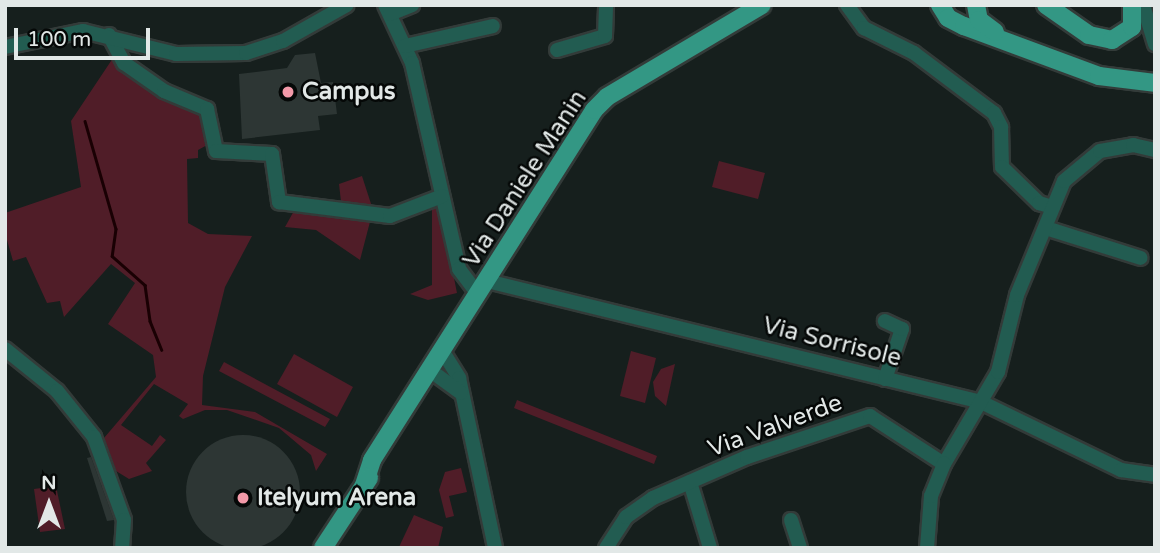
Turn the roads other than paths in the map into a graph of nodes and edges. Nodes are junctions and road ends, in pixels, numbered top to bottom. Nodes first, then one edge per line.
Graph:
1 (347, 5) edge
2 (412, 5) edge
3 (606, 5) edge
4 (762, 5) edge
5 (847, 5) edge
6 (940, 5) edge
7 (976, 5) edge
8 (1046, 5) edge
9 (1132, 5) edge
10 (1143, 5) edge
11 (387, 10) edge
12 (954, 20) junction
13 (493, 26) dead end
14 (109, 34) junction
15 (1003, 38) junction
16 (1155, 44) edge
17 (405, 46) junction
18 (5, 47) edge
19 (557, 50) dead end
20 (1155, 83) edge
21 (1155, 150) edge
22 (442, 196) junction
23 (1052, 207) junction
24 (1049, 229) junction
25 (1141, 258) dead end
26 (483, 287) junction
27 (886, 321) dead end
28 (5, 349) edge
29 (443, 352) junction
30 (431, 371) junction
31 (885, 379) junction
32 (462, 394) junction
33 (981, 402) junction
34 (944, 464) junction
35 (1155, 475) edge
36 (690, 482) junction
37 (791, 520) dead end
38 (122, 548) edge
39 (323, 548) edge
40 (495, 548) edge
41 (606, 548) edge
42 (710, 548) edge
43 (800, 548) edge
44 (928, 548) edge

1 - 14 street
2 - 11 street
3 - 19 street
4 - 26 main road, Via Daniele Manin
5 - 23 street
6 - 12 main road
7 - 12 main road
7 - 15 main road
8 - 9 main road
10 - 16 street
11 - 17 street
12 - 15 main road
13 - 17 street
14 - 18 street
14 - 22 street
15 - 20 main road
17 - 22 street
21 - 23 street
22 - 26 street
23 - 24 street
24 - 25 street
24 - 33 street
26 - 29 main road, Via Daniele Manin
26 - 31 street, Via Sorrisole
27 - 31 street
28 - 38 street
29 - 30 main road, Via Daniele Manin
29 - 32 street
30 - 32 street
30 - 39 main road, Via Daniele Manin
31 - 33 street, Via Sorrisole
32 - 40 street
33 - 34 street
33 - 35 street, Via Sorrisole
34 - 36 street, Via Valverde
34 - 44 street
36 - 41 street, Via Valverde
36 - 42 street
37 - 43 street

